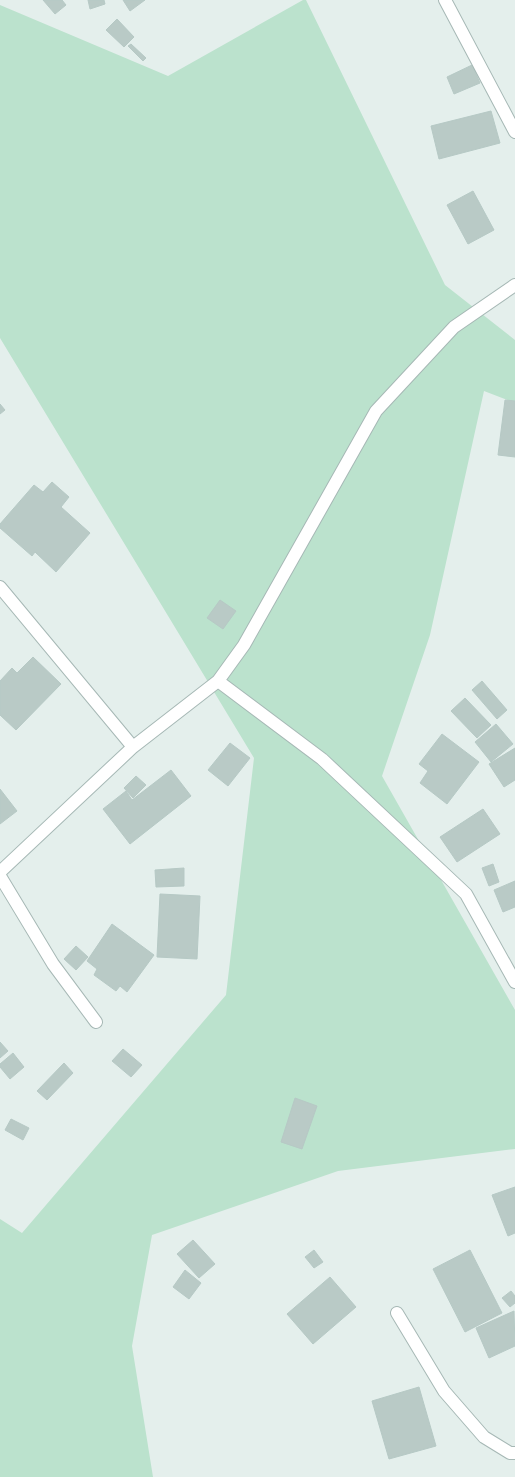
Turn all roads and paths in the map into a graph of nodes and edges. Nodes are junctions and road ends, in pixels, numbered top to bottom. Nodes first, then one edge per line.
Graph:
1 (446, 0) edge
2 (515, 132) edge
3 (515, 285) edge
4 (0, 586) edge
5 (218, 681) junction
6 (133, 747) junction
7 (0, 872) edge
8 (0, 876) edge
9 (515, 982) edge
10 (96, 1022) dead end
11 (397, 1313) dead end
12 (515, 1453) edge

1 - 2 street
3 - 5 street
4 - 6 street
5 - 6 street
5 - 9 street
6 - 7 street
8 - 10 street
11 - 12 street

